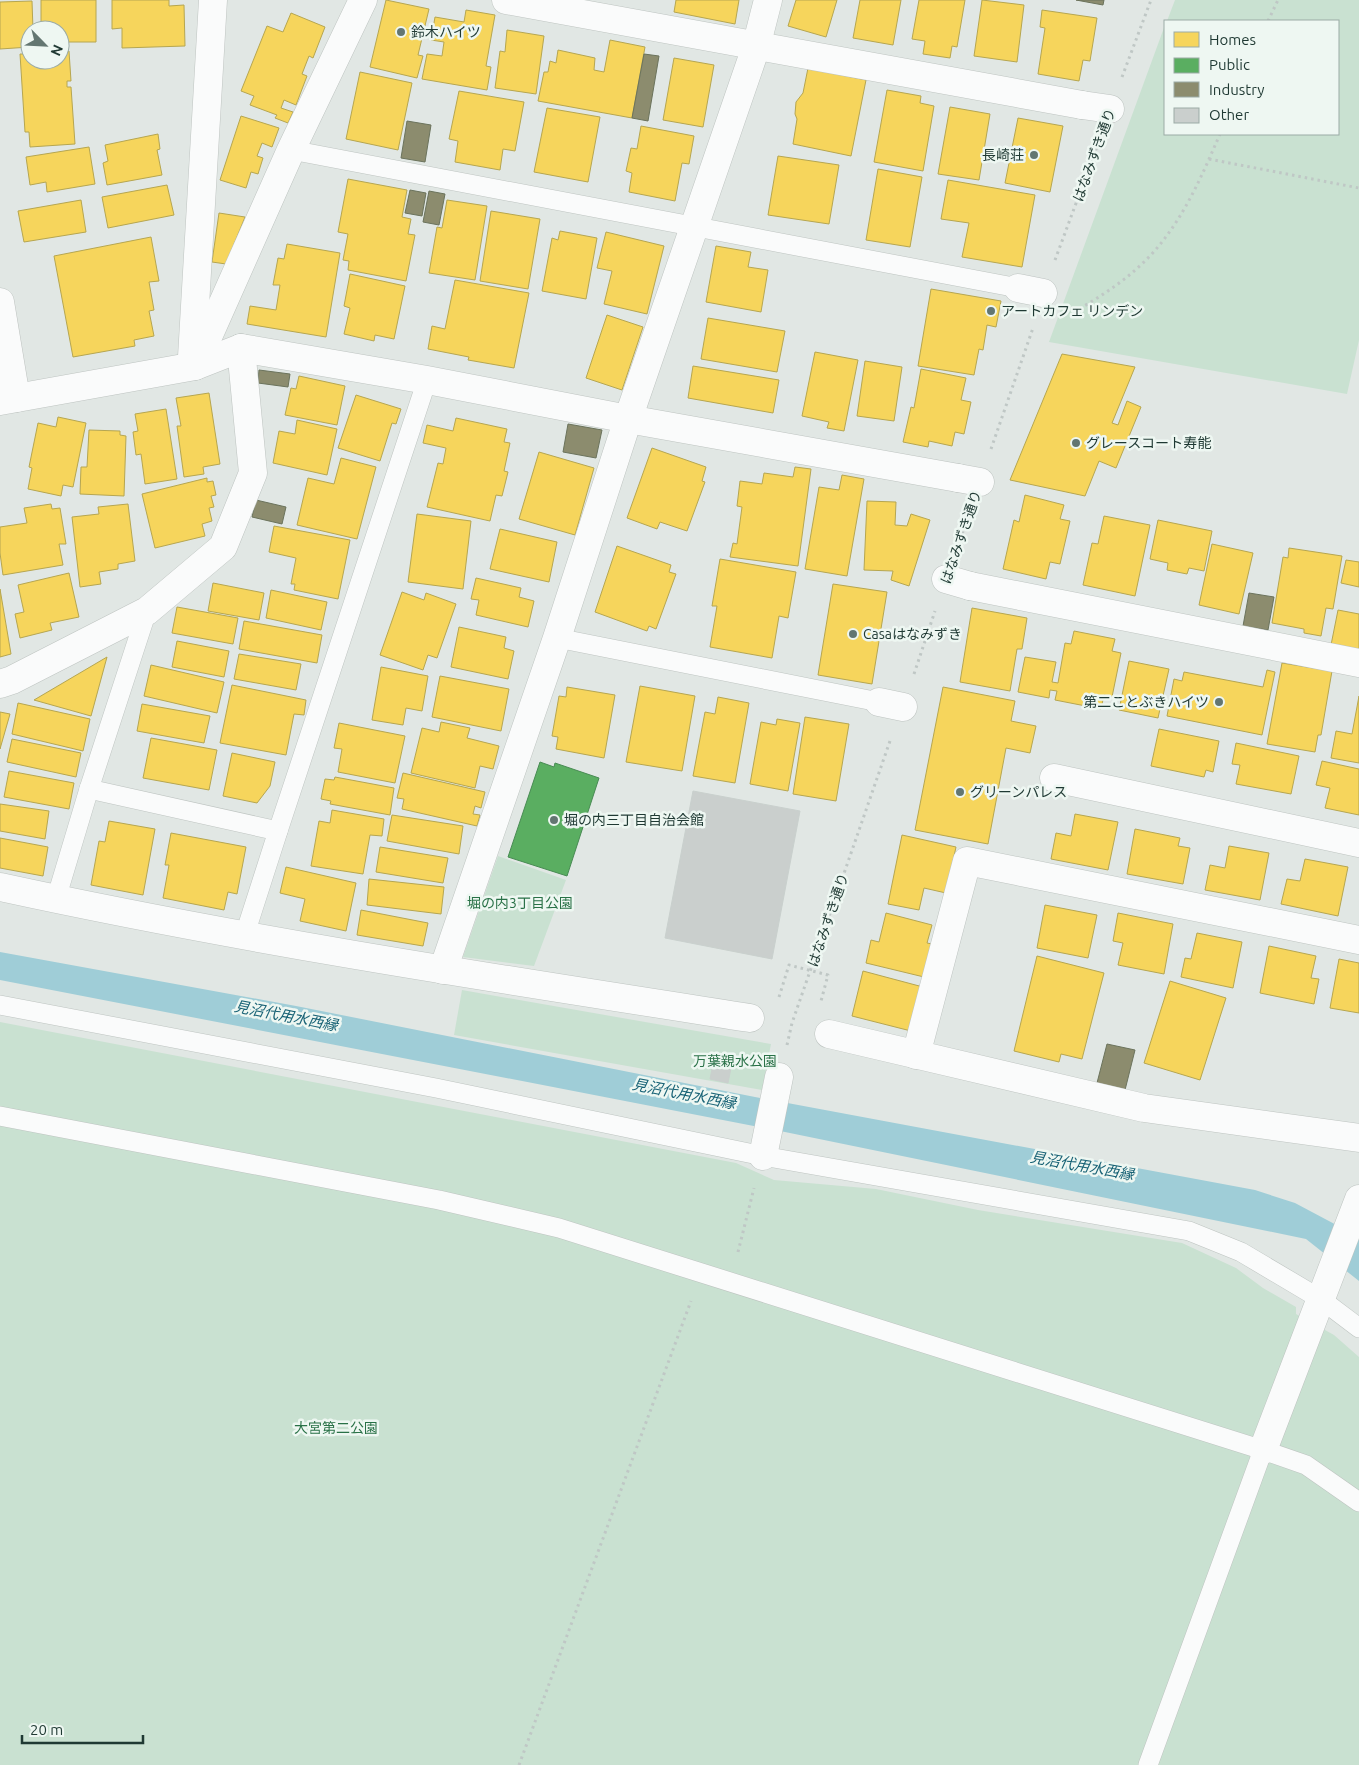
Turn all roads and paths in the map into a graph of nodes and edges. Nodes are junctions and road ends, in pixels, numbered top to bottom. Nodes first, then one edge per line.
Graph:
1 (213, 0) edge
2 (363, 0) edge
3 (506, 0) edge
4 (768, 0) edge
5 (1151, 0) edge
6 (1278, 0) edge
7 (1268, 20) edge
8 (756, 47) junction
9 (1110, 109) junction
10 (1220, 135) edge
11 (291, 150) junction
12 (1209, 159) junction
13 (1359, 188) edge
14 (694, 226) junction
15 (1031, 290) junction
16 (0, 302) edge
17 (1068, 316) dead end
18 (1039, 331) dead end
19 (1032, 334) junction
20 (241, 348) junction
21 (193, 366) junction
22 (427, 380) junction
23 (8, 400) edge
24 (628, 419) junction
25 (969, 480) junction
26 (958, 583) junction
27 (147, 611) junction
28 (557, 638) junction
29 (1359, 663) edge
30 (0, 684) edge
31 (891, 704) junction
32 (1054, 778) dead end
33 (89, 789) junction
34 (278, 830) junction
35 (1359, 843) edge
36 (0, 887) edge
37 (56, 899) junction
38 (244, 936) junction
39 (1359, 940) edge
40 (443, 970) junction
41 (810, 970) junction
42 (0, 1005) edge
43 (750, 1018) joint
44 (830, 1034) dead end
45 (916, 1055) junction
46 (779, 1077) joint
47 (0, 1116) edge
48 (1359, 1138) edge
49 (764, 1151) junction
50 (1359, 1198) edge
51 (702, 1272) junction
52 (730, 1281) junction
53 (1326, 1288) junction
54 (1359, 1328) edge
55 (1264, 1450) junction
56 (1359, 1502) edge
57 (519, 1765) edge
58 (1148, 1765) edge

1 - 21 street
2 - 11 street
3 - 8 street
4 - 8 street
5 - 9 path, はなみずき通り
6 - 7 path
8 - 9 street
8 - 14 street
9 - 15 path, はなみずき通り
10 - 12 path
11 - 14 lane
11 - 21 street
12 - 13 path
12 - 17 path
14 - 15 lane
14 - 24 street
15 - 19 path, はなみずき通り
16 - 23 street
18 - 19 path
19 - 25 path, はなみずき通り
20 - 21 street
20 - 22 street
20 - 27 street
21 - 23 street
22 - 24 street
22 - 34 lane
24 - 25 street
24 - 28 street
25 - 26 path, はなみずき通り
26 - 29 street
26 - 31 path, はなみずき通り
27 - 30 street
27 - 33 lane
28 - 31 lane
28 - 40 street
31 - 41 path, はなみずき通り
32 - 35 street
33 - 34 lane
33 - 37 lane
34 - 38 lane
36 - 37 street
37 - 38 street
38 - 40 street
39 - 45 street
40 - 43 street
41 - 43 path
41 - 46 path, はなみずき通り
42 - 49 lane
44 - 45 street
45 - 48 street
46 - 49 street
47 - 51 lane
49 - 52 path
49 - 53 lane
50 - 53 street
51 - 52 lane
51 - 57 path
52 - 55 lane
53 - 54 lane
53 - 55 street
55 - 56 lane
55 - 58 lane

